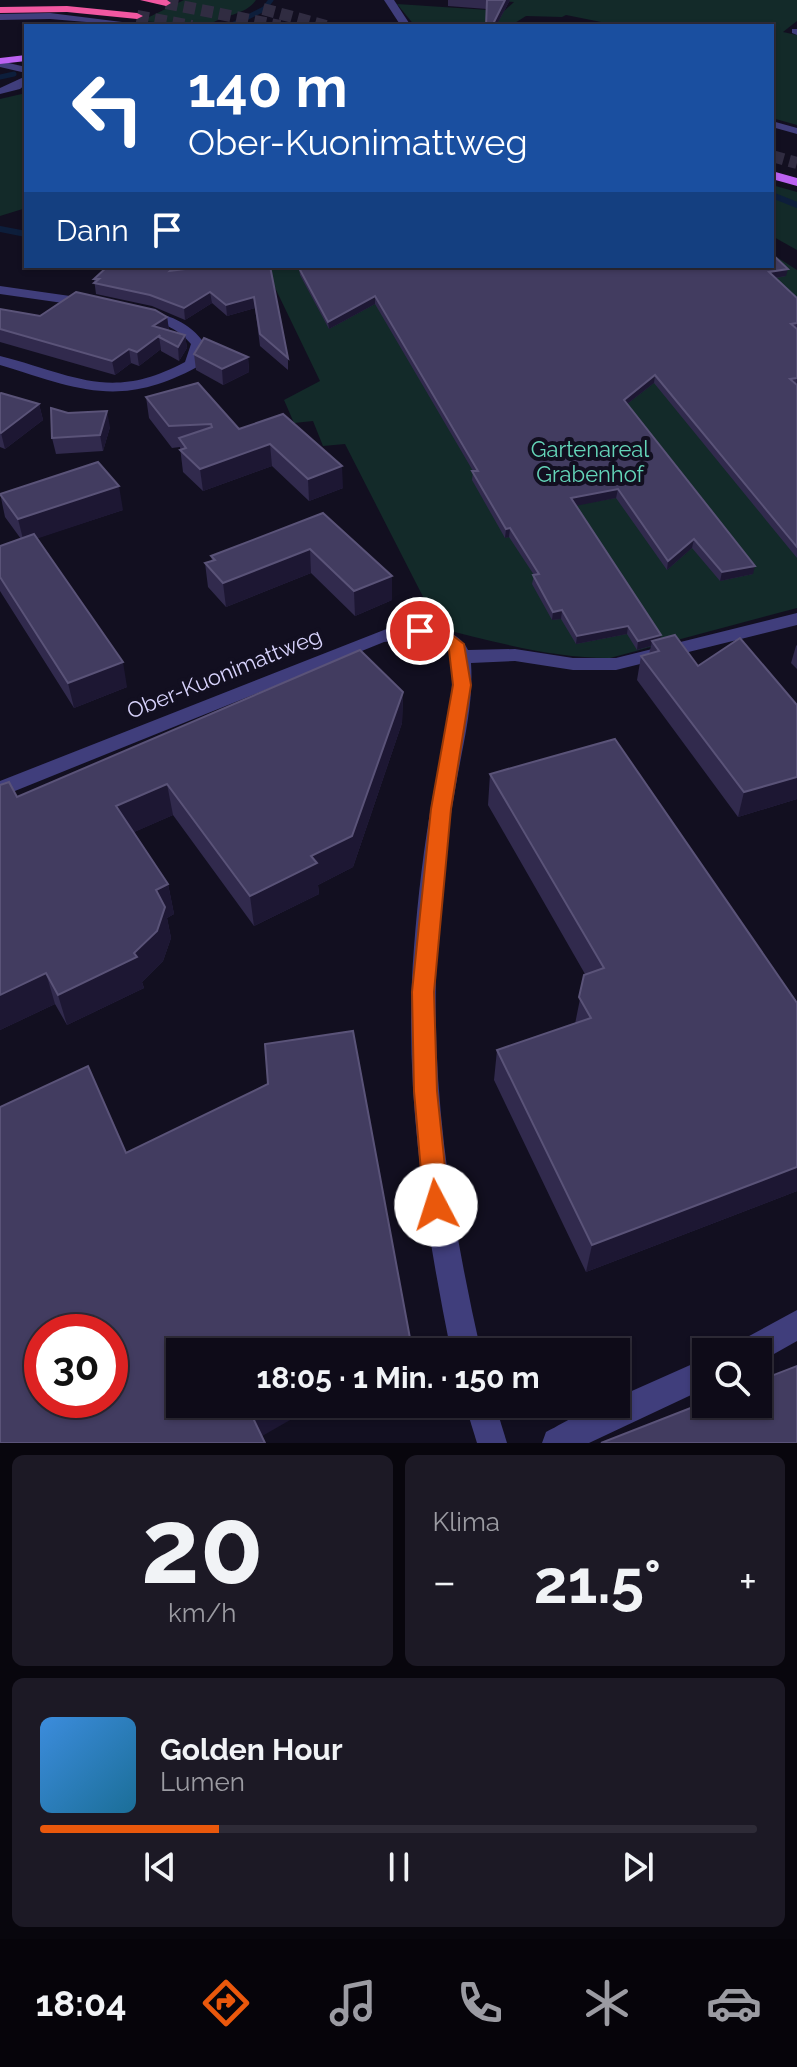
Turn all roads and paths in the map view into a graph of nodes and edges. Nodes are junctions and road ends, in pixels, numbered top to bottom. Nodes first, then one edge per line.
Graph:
1 (96, 0) edge
2 (389, 0) edge
3 (166, 3) dead end
4 (148, 5) edge
5 (0, 10) edge
6 (0, 17) edge
7 (134, 21) tunnel mouth
8 (109, 24) edge
9 (405, 24) edge
10 (24, 57) edge
11 (0, 60) edge
12 (24, 69) edge
13 (24, 81) edge
14 (0, 91) edge
15 (774, 125) edge
16 (797, 131) edge
17 (774, 176) edge
18 (797, 182) edge
19 (0, 290) edge
20 (0, 360) edge
21 (797, 619) edge
22 (461, 657) junction
23 (0, 789) edge
24 (797, 1325) edge
25 (463, 1338) edge
26 (772, 1339) edge
27 (692, 1379) edge
28 (484, 1418) edge
29 (492, 1443) edge
30 (557, 1443) edge

1 - 4 highway
2 - 9 street
3 - 4 highway
5 - 7 highway
6 - 8 street
10 - 11 main road
11 - 12 street
13 - 14 street
15 - 16 street
17 - 18 main road
19 - 20 street
21 - 22 street
22 - 23 street, Ober-Kuonimattweg
22 - 25 street
24 - 26 street
27 - 30 street
28 - 29 street

